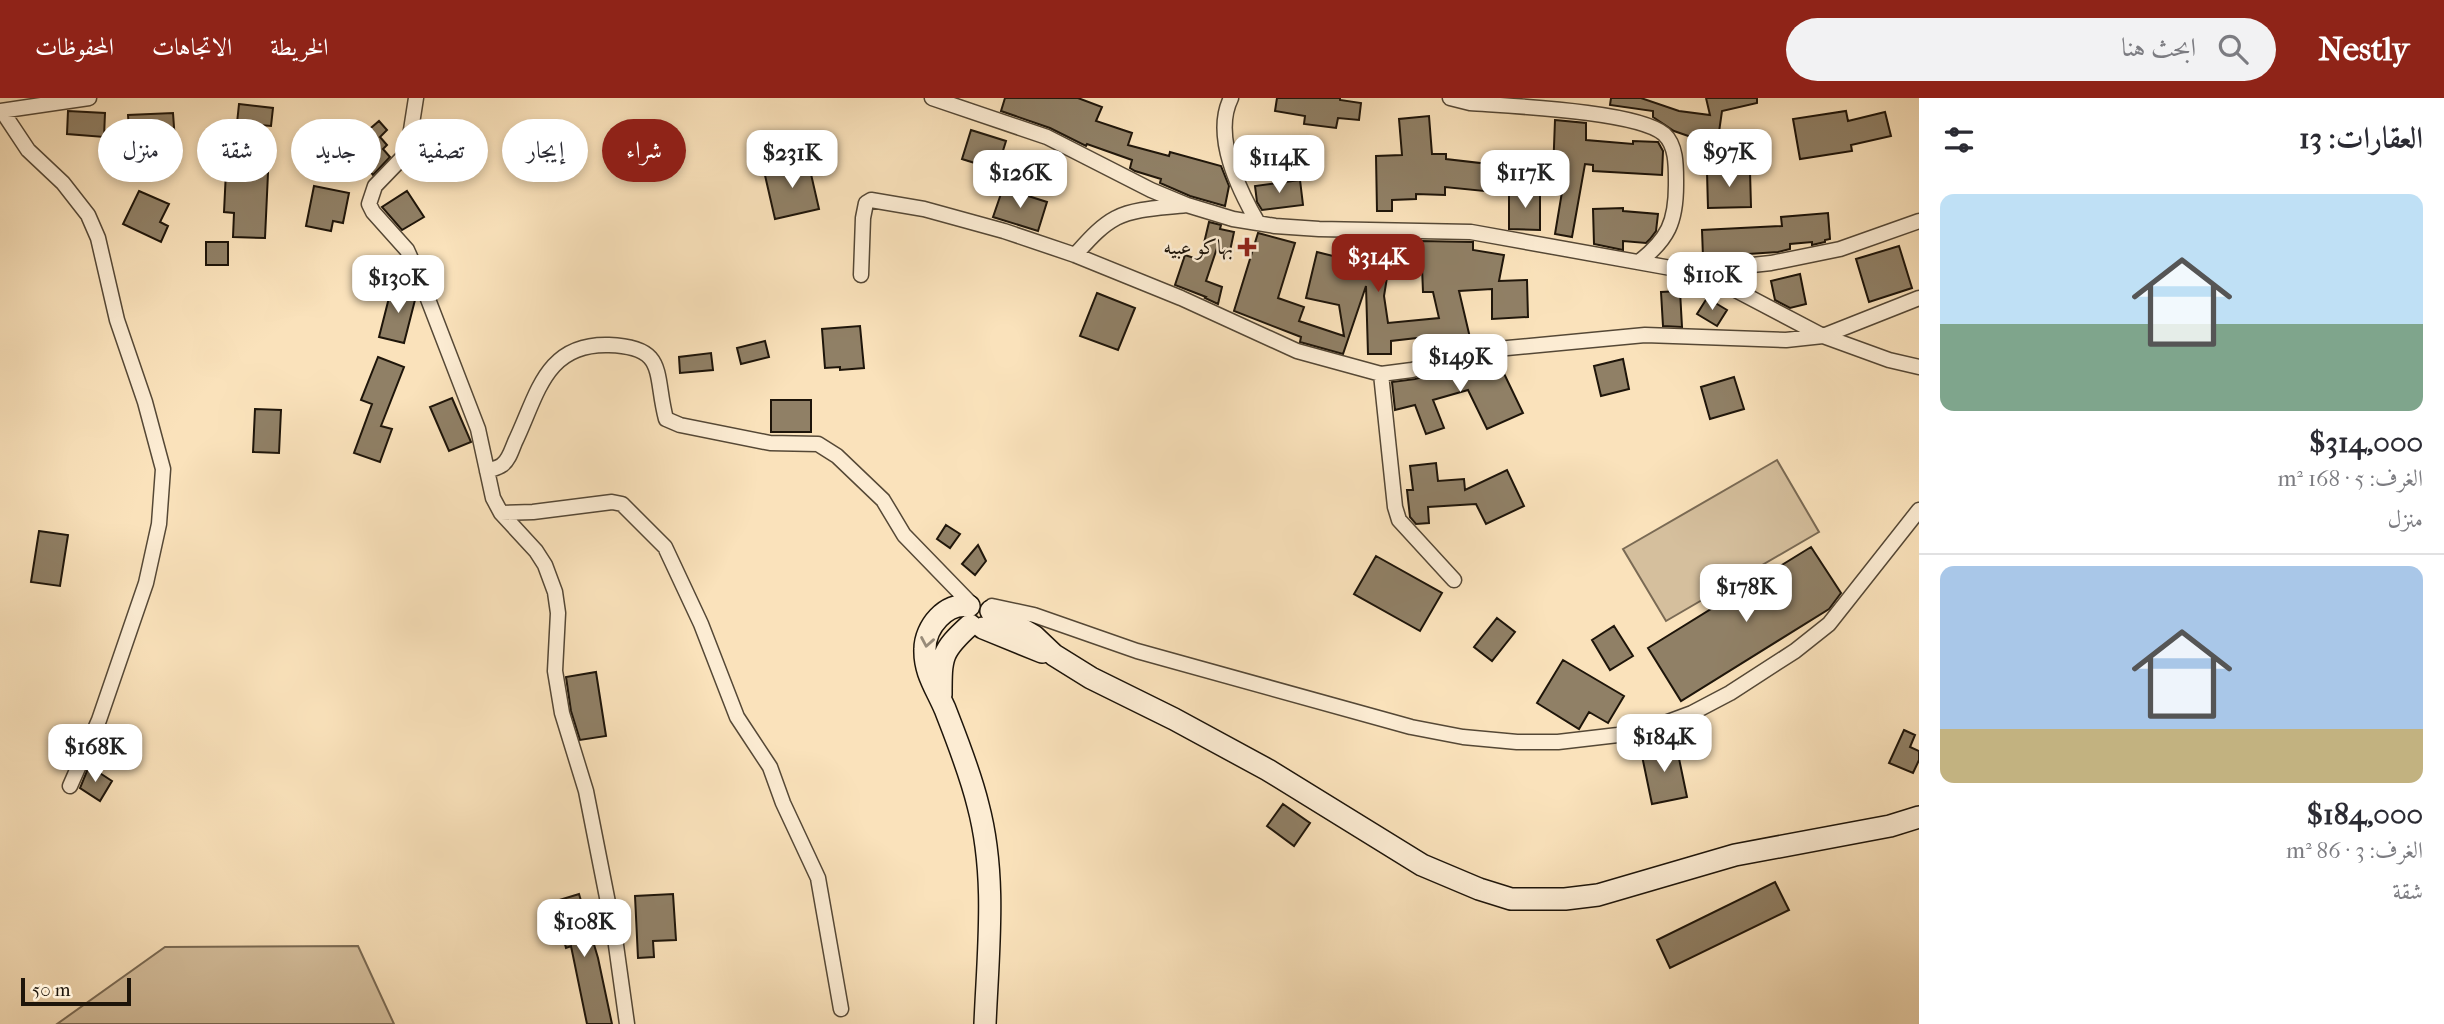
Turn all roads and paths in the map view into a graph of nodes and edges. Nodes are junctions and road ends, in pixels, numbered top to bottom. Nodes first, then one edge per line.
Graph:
1 (89, 98) edge
2 (416, 98) edge
3 (932, 98) edge
4 (1231, 98) edge
5 (1450, 98) edge
6 (1, 111) edge
7 (1187, 205) junction
8 (1919, 221) edge
9 (1258, 223) junction
10 (1075, 255) junction
11 (1639, 262) junction
12 (1693, 272) junction
13 (861, 275) dead end
14 (1919, 298) edge
15 (1823, 337) junction
16 (1919, 367) edge
17 (1381, 374) junction
18 (487, 471) junction
19 (1919, 510) edge
20 (501, 513) junction
21 (1454, 580) dead end
22 (979, 614) junction
23 (70, 786) dead end
24 (1919, 817) edge
25 (841, 1010) dead end
26 (627, 1024) edge
27 (985, 1024) edge

1 - 6 street
2 - 18 street
3 - 7 street
4 - 9 street
5 - 11 street
6 - 23 street
7 - 9 street
7 - 10 street
8 - 12 street
9 - 11 street
10 - 13 street
10 - 17 street
11 - 12 street
12 - 15 street
14 - 15 street
15 - 16 street
15 - 17 street
17 - 21 street
18 - 20 street
18 - 22 street
19 - 22 street
20 - 25 street
20 - 26 street
22 - 24 main road
22 - 27 main road

